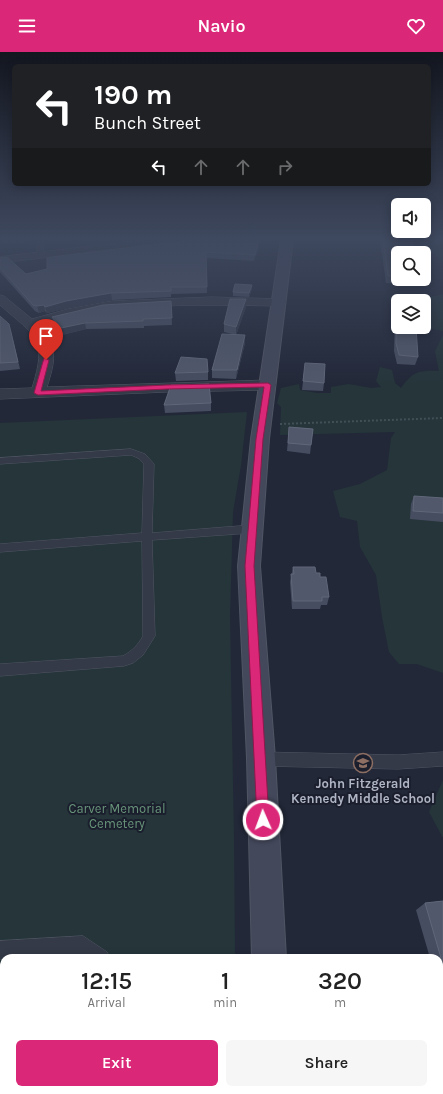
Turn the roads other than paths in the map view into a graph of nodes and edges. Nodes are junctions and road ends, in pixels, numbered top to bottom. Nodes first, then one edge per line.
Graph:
1 (282, 289) edge
2 (0, 299) edge
3 (280, 302) junction
4 (30, 324) junction
5 (268, 385) junction
6 (38, 393) junction
7 (0, 394) edge
8 (0, 461) edge
9 (251, 530) junction
10 (147, 538) junction
11 (0, 548) edge
12 (0, 670) edge
13 (261, 758) junction
14 (443, 759) edge
15 (0, 950) edge
16 (95, 954) edge
17 (269, 954) edge

1 - 3 main road
2 - 4 street
3 - 4 street
3 - 5 main road
4 - 6 street
5 - 6 street
5 - 9 main road
6 - 7 street
8 - 10 lane
9 - 10 lane
9 - 13 main road
10 - 11 lane
10 - 12 lane
13 - 14 lane
13 - 17 main road
15 - 16 lane

